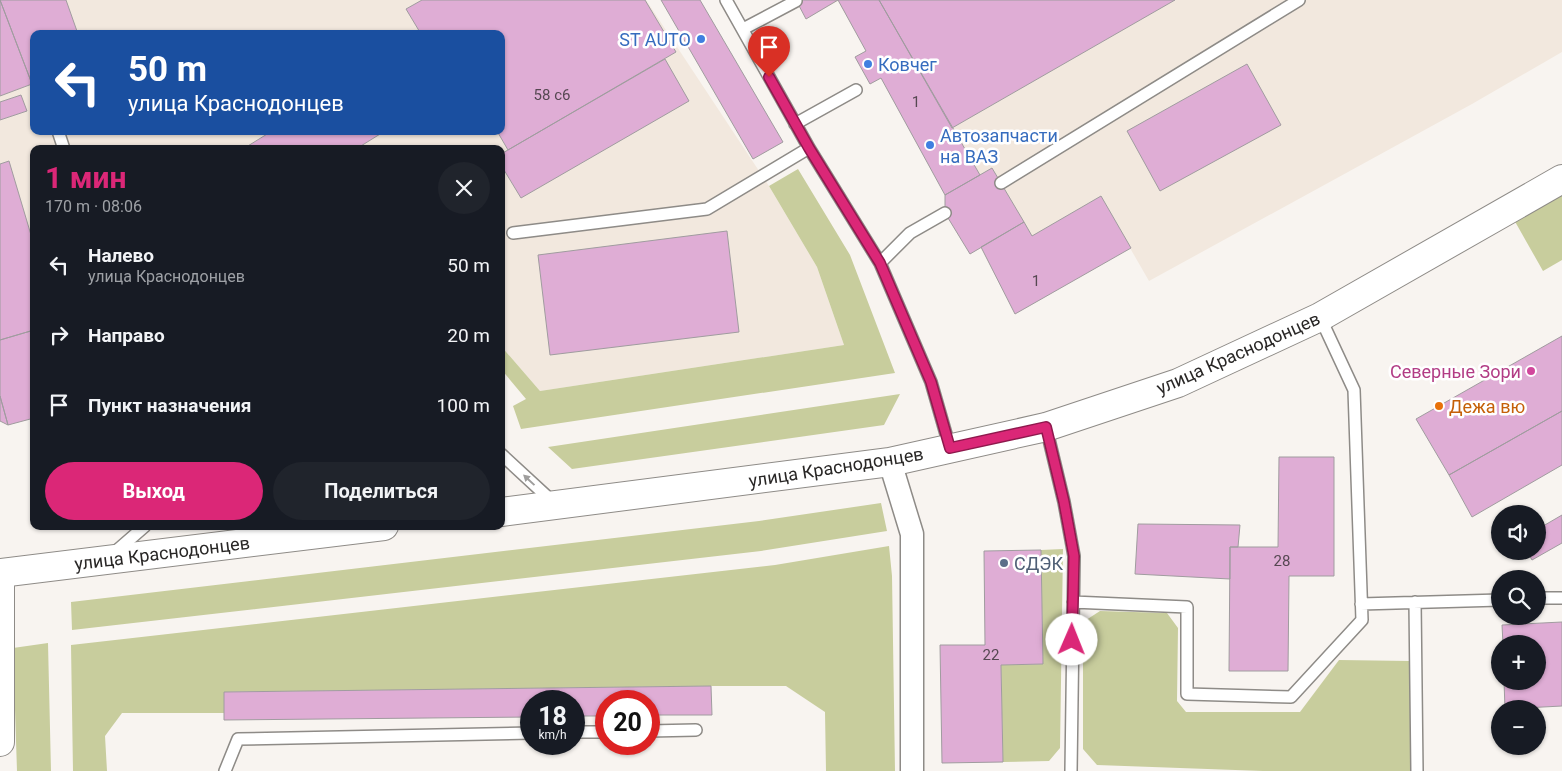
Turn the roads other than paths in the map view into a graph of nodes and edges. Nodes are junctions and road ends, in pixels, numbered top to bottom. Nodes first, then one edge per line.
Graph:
1 (726, 0) edge
2 (1299, 0) edge
3 (796, 1) edge
4 (743, 29) junction
5 (856, 90) dead end
6 (796, 124) junction
7 (809, 148) junction
8 (1562, 179) edge
9 (1001, 183) dead end
10 (945, 213) dead end
11 (513, 232) dead end
12 (880, 263) junction
13 (1320, 317) junction
14 (1046, 427) junction
15 (950, 448) junction
16 (505, 458) edge
17 (890, 462) junction
18 (556, 505) junction
19 (505, 511) edge
20 (140, 530) edge
21 (351, 530) edge
22 (106, 560) junction
23 (0, 573) edge
24 (1546, 598) edge
25 (1562, 598) edge
26 (1491, 600) edge
27 (1073, 602) junction
28 (1415, 602) junction
29 (1362, 604) junction
30 (696, 730) dead end
31 (660, 731) edge
32 (520, 733) edge
33 (0, 742) edge
34 (225, 771) edge
35 (912, 771) edge
36 (1071, 771) edge
37 (1417, 771) edge

1 - 4 lane
2 - 9 lane
3 - 4 lane
4 - 6 lane
5 - 6 lane
6 - 7 lane
7 - 11 lane
7 - 12 lane
8 - 13 main road, улица Краснодонцев
10 - 12 lane
12 - 15 lane
13 - 14 main road, улица Краснодонцев
13 - 29 lane
14 - 15 main road, улица Краснодонцев
14 - 27 lane
15 - 17 main road, улица Краснодонцев
18 -> 16 lane
17 - 18 main road, улица Краснодонцев
17 - 35 street
18 - 19 main road, улица Краснодонцев
20 - 22 lane
21 - 22 main road, улица Краснодонцев
22 - 23 main road, улица Краснодонцев
23 - 33 main road
24 - 25 lane
26 - 28 lane
27 - 29 lane
27 - 36 lane
28 - 29 lane
28 - 37 lane
30 - 31 lane
32 - 34 lane

